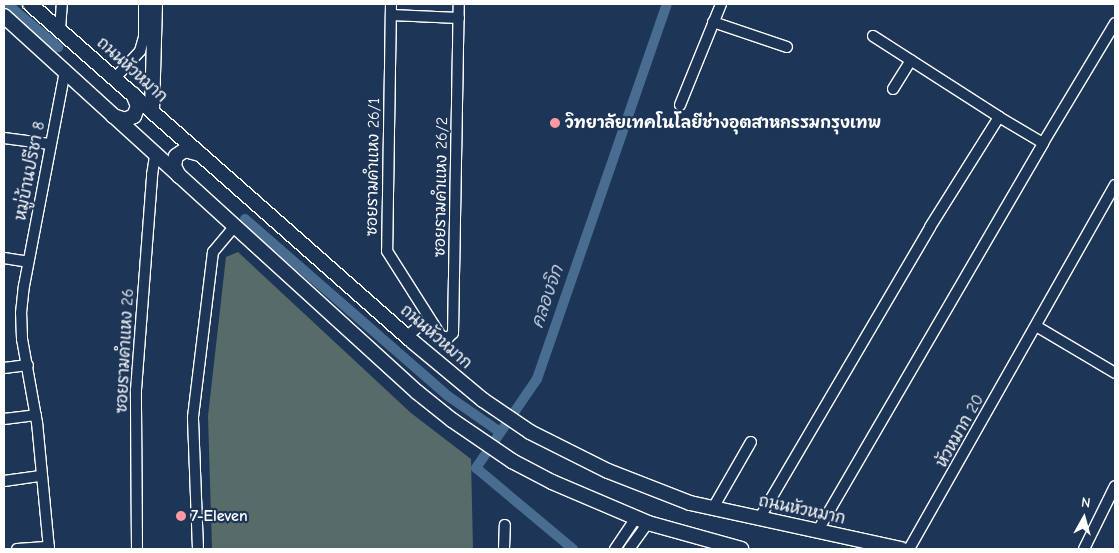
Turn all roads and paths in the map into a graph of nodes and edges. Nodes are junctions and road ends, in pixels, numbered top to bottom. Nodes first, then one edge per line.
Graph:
1 (30, 4) edge
2 (62, 4) edge
3 (144, 4) edge
4 (155, 4) edge
5 (391, 4) edge
6 (459, 4) edge
7 (721, 4) edge
8 (391, 15) junction
9 (4, 16) edge
10 (459, 18) junction
11 (713, 22) junction
12 (1115, 23) edge
13 (60, 30) junction
14 (873, 36) dead end
15 (786, 47) dead end
16 (911, 60) junction
17 (64, 72) junction
18 (115, 78) junction
19 (893, 89) dead end
20 (133, 94) junction
21 (680, 105) dead end
22 (152, 111) junction
23 (113, 116) junction
24 (999, 117) junction
25 (4, 138) edge
26 (1043, 143) junction
27 (50, 144) junction
28 (200, 154) junction
29 (156, 155) junction
30 (179, 176) junction
31 (1115, 185) edge
32 (234, 227) junction
33 (4, 258) edge
34 (28, 262) junction
35 (429, 318) junction
36 (1036, 326) junction
37 (407, 336) junction
38 (28, 365) junction
39 (4, 368) edge
40 (1115, 372) edge
41 (36, 415) junction
42 (4, 418) edge
43 (751, 442) dead end
44 (41, 476) junction
45 (4, 481) edge
46 (1115, 486) edge
47 (713, 508) junction
48 (758, 519) junction
49 (642, 520) junction
50 (505, 525) dead end
51 (817, 532) junction
52 (882, 547) edge
53 (49, 548) edge
54 (17, 549) edge
55 (137, 549) edge
56 (198, 549) edge
57 (504, 549) edge
58 (615, 549) edge
59 (629, 549) edge
60 (741, 549) edge
61 (901, 549) edge
62 (909, 549) edge
63 (1084, 549) edge

1 - 13 main road, ถนนหัวหมาก
2 - 13 street
3 - 18 street
4 - 22 main road
5 - 8 street, ซอยรามคำแหง 26/1
6 - 10 street, ซอยรามคำแหง 26/2
7 - 11 street
8 - 10 street
8 - 35 street, ซอยรามคำแหง 26/1
9 - 17 main road
10 - 35 street, ซอยรามคำแหง 26/2
11 - 15 street
11 - 21 street
12 - 26 street
13 - 18 main road, ถนนหัวหมาก
14 - 16 street
16 - 19 street
16 - 24 street
17 - 23 main road
17 - 27 street, หมู่บ้านปรีชา 8
18 - 20 main road, ถนนหัวหมาก
20 - 22 main road, ถนนหัวหมาก
20 - 23 main road
22 - 28 main road, ถนนหัวหมาก
23 - 29 main road
24 - 26 street
24 - 48 street
25 - 27 street
26 - 51 street
27 - 34 street, หมู่บ้านปรีชา 8
28 - 30 main road
28 - 37 main road, ถนนหัวหมาก
29 - 30 main road
29 - 55 street, ซอยรามคำแหง 26
30 - 32 main road
31 - 36 street, หัวหมาก 20
32 - 49 main road
32 - 56 street
33 - 34 street
34 - 38 street, หมู่บ้านปรีชา 8
35 - 37 street
36 - 40 street
36 - 62 street, หัวหมาก 20
37 - 47 main road, ถนนหัวหมาก
38 - 39 street
38 - 41 street, หมู่บ้านปรีชา 8
41 - 42 street
41 - 44 street, หมู่บ้านปรีชา 8
43 - 47 street
44 - 45 street
44 - 53 street, หมู่บ้านปรีชา 8
46 - 63 street
47 - 48 main road, ถนนหัวหมาก
48 - 51 main road, ถนนหัวหมาก
49 - 58 street
49 - 59 street
49 - 60 main road
50 - 57 street
51 - 52 main road, ถนนหัวหมาก
52 - 61 main road, ถนนหัวหมาก
53 - 54 street

